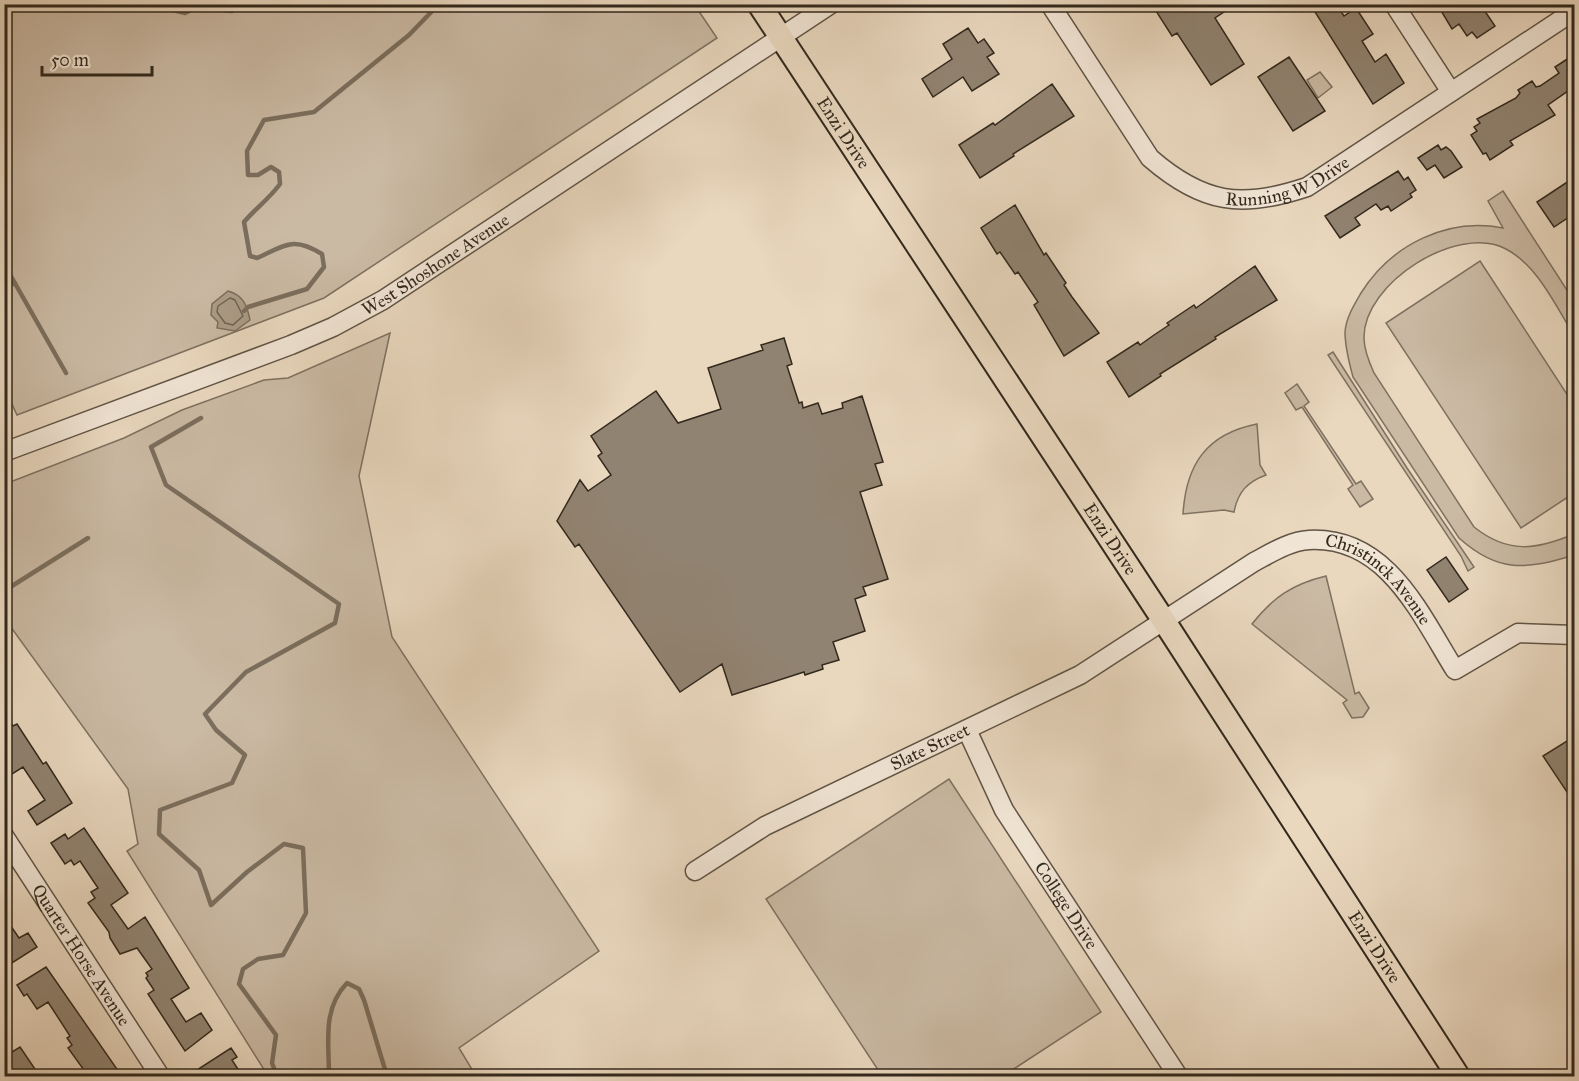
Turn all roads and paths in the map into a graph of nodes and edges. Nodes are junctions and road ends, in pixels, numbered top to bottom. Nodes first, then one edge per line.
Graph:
1 (759, 4) edge
2 (831, 4) edge
3 (1050, 4) edge
4 (1394, 4) edge
5 (1575, 12) edge
6 (780, 38) junction
7 (1451, 92) junction
8 (4, 452) edge
9 (1164, 621) junction
10 (1575, 635) edge
11 (967, 730) junction
12 (4, 836) edge
13 (695, 871) dead end
14 (160, 1077) edge
15 (1178, 1077) edge
16 (1458, 1077) edge

1 - 6 main road, Enzi Drive
2 - 6 street, West Shoshone Avenue
3 - 7 street, Running W Drive
4 - 7 street
5 - 7 street, Running W Drive
6 - 8 street, West Shoshone Avenue
6 - 9 main road, Enzi Drive
9 - 10 street, Christinck Avenue
9 - 11 street, Slate Street
9 - 16 main road, Enzi Drive
11 - 13 street, Slate Street
11 - 15 street, College Drive
12 - 14 street, Quarter Horse Avenue

